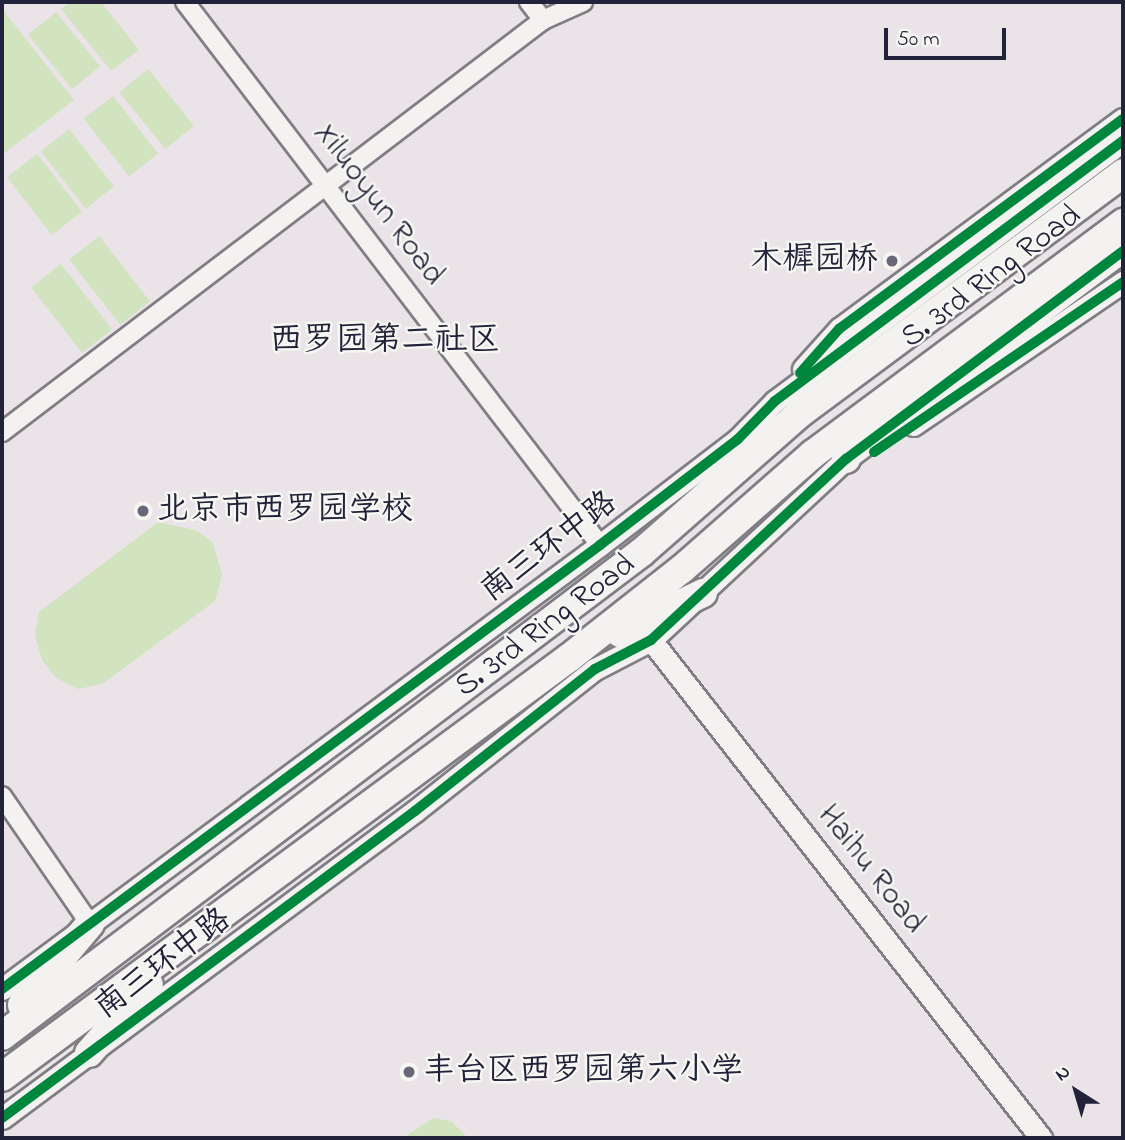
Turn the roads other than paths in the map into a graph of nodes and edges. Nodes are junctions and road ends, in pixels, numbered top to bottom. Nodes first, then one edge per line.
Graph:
1 (185, 2) edge
2 (528, 2) edge
3 (583, 2) edge
4 (543, 20) junction
5 (1123, 119) edge
6 (1123, 141) edge
7 (1123, 173) edge
8 (325, 185) junction
9 (1123, 223) edge
10 (1123, 251) edge
11 (1121, 287) edge
12 (787, 407) junction
13 (865, 416) junction
14 (2, 432) edge
15 (738, 439) joint
16 (846, 459) junction
17 (779, 523) junction
18 (600, 545) junction
19 (703, 593) junction
20 (650, 640) junction
21 (570, 657) junction
22 (2, 796) edge
23 (90, 924) junction
24 (190, 937) junction
25 (2, 989) edge
26 (2, 1030) edge
27 (2, 1035) edge
28 (89, 1053) junction
29 (2, 1077) edge
30 (2, 1118) edge
31 (1041, 1138) edge

1 - 8 street, Xiluoyun Road
2 - 4 street
3 - 4 street
4 - 8 street
5 - 12 street
6 - 12 street
7 - 12 highway, S. 3rd Ring Road
8 - 14 street
8 - 18 street, Xiluoyun Road
9 - 13 highway, S. 3rd Ring Road
10 - 16 street, 南三环中路
11 - 17 street
12 - 15 highway
12 - 27 highway, S. 3rd Ring Road
13 - 16 highway
13 - 21 highway, S. 3rd Ring Road
15 - 18 street, 南三环中路
16 - 17 street, 南三环中路
17 - 19 street, 南三环中路
18 - 23 street, 南三环中路
19 - 20 street, 南三环中路
19 - 21 highway
20 - 28 street, 南三环中路
20 - 31 street, Haihu Road
21 - 24 highway, S. 3rd Ring Road
22 - 23 street
23 - 25 street, 南三环中路
23 - 26 highway
24 - 28 highway
24 - 29 highway, S. 3rd Ring Road
28 - 30 street, 南三环中路

